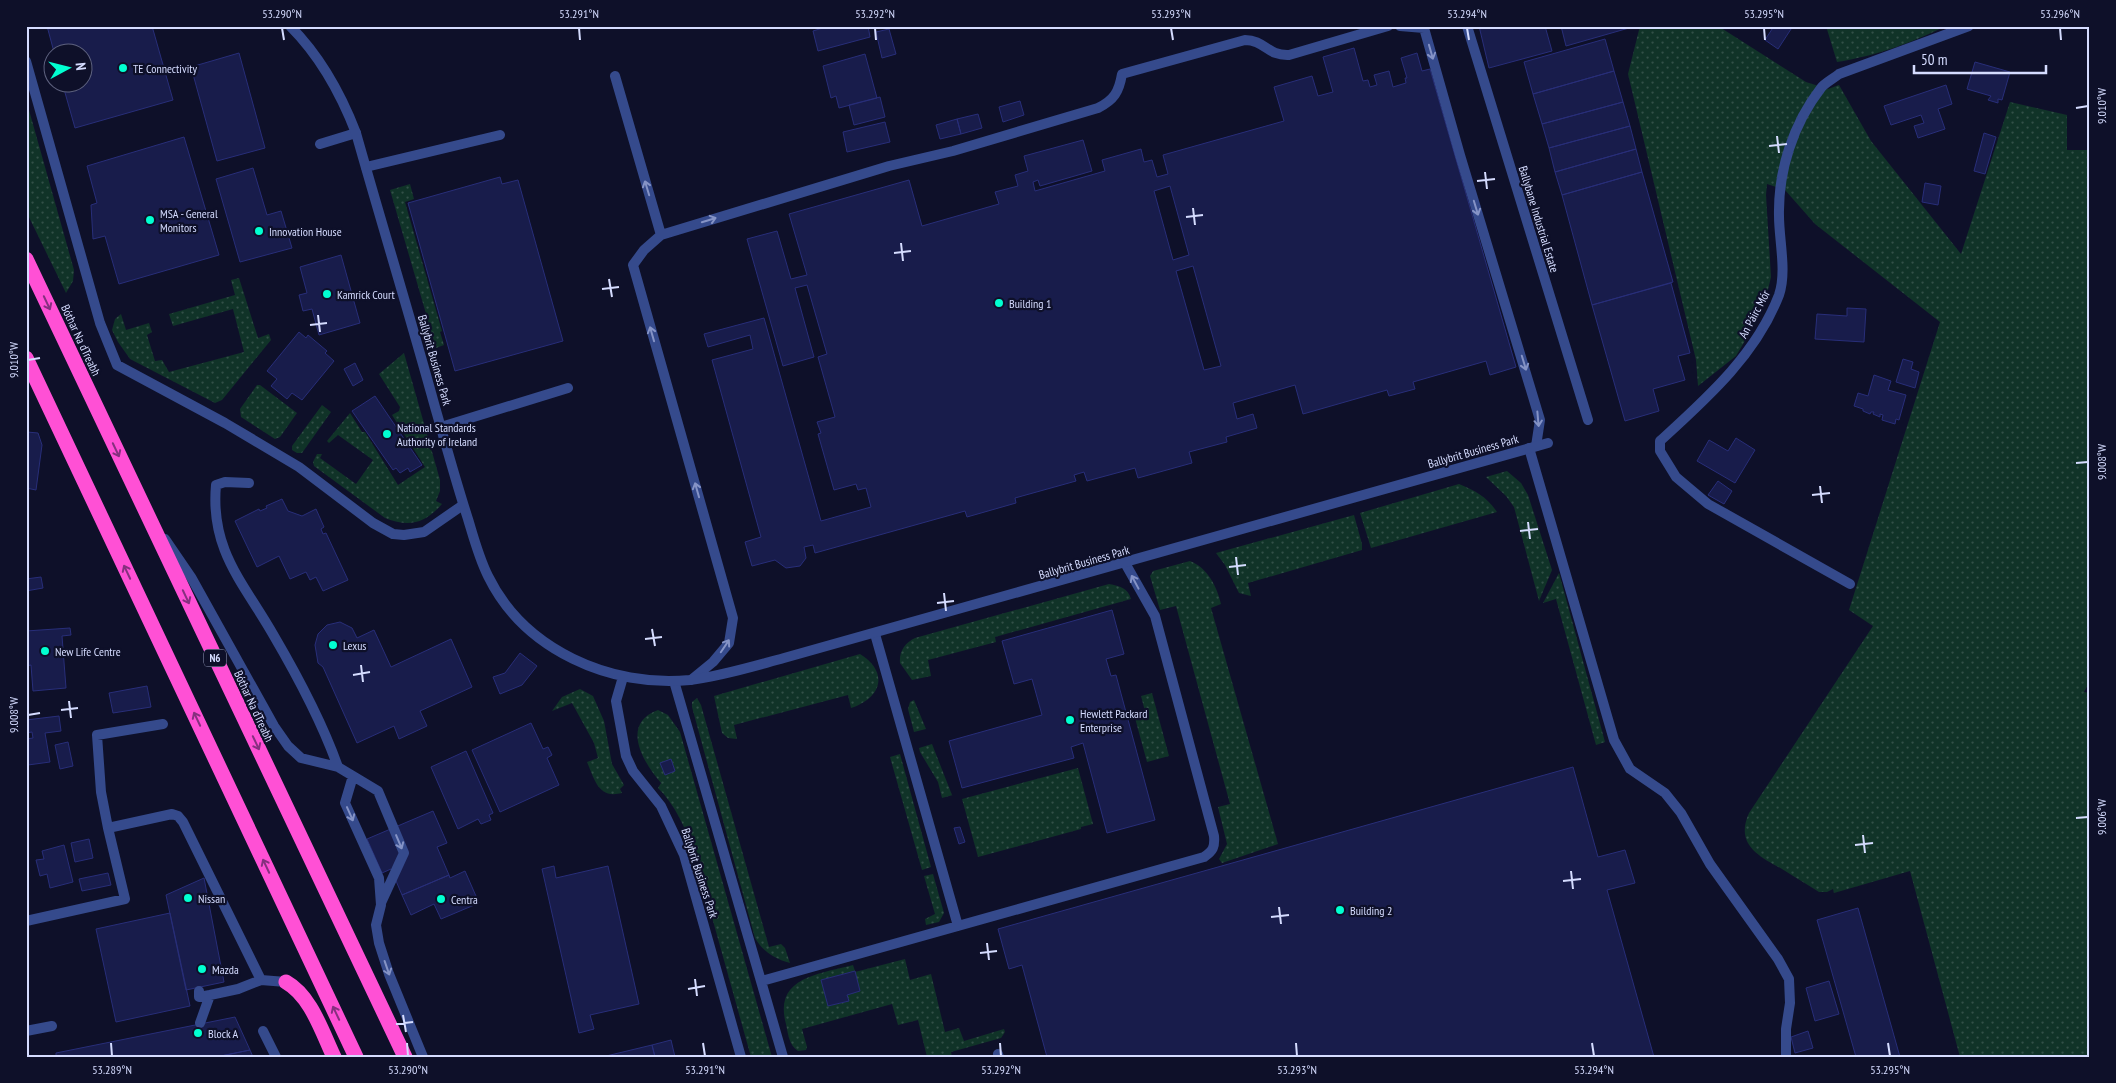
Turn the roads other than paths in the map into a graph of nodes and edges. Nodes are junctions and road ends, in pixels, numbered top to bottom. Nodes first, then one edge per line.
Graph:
1 (290, 26) edge
2 (1388, 26) edge
3 (1400, 26) edge
4 (1467, 26) edge
5 (1969, 26) edge
6 (26, 61) edge
7 (615, 76) dead end
8 (356, 133) junction
9 (500, 136) dead end
10 (320, 144) dead end
11 (366, 167) junction
12 (661, 235) junction
13 (26, 259) edge
14 (26, 358) edge
15 (568, 388) dead end
16 (1588, 420) dead end
17 (441, 426) junction
18 (1548, 443) dead end
19 (1532, 447) junction
20 (249, 483) dead end
21 (141, 502) junction
22 (463, 505) junction
23 (1125, 563) junction
24 (1850, 584) dead end
25 (876, 634) junction
26 (623, 677) junction
27 (691, 680) junction
28 (674, 681) junction
29 (163, 724) dead end
30 (338, 767) junction
31 (353, 776) junction
32 (108, 828) junction
33 (381, 905) junction
34 (26, 921) edge
35 (958, 926) junction
36 (261, 980) junction
37 (762, 981) junction
38 (286, 982) joint
39 (199, 991) dead end
40 (210, 995) junction
41 (200, 1023) dead end
42 (52, 1026) dead end
43 (26, 1031) edge
44 (263, 1031) dead end
45 (276, 1057) edge
46 (334, 1057) edge
47 (356, 1057) edge
48 (405, 1057) edge
49 (423, 1057) edge
50 (741, 1057) edge
51 (783, 1057) edge
52 (1786, 1057) edge

1 - 8 street, Ballybrit Business Park
12 -> 2 street
3 -> 19 street
4 - 16 street, Ballybane Industrial Estate
5 - 24 street, An Páirc Mór
6 - 22 street
12 -> 7 street
8 - 10 street
8 - 11 street, Ballybrit Business Park
9 - 11 street
11 - 17 street, Ballybrit Business Park
27 -> 12 street
13 -> 21 highway, Bóthar Na dTreabh / N6
47 -> 14 highway
15 - 17 street
17 - 22 street, Ballybrit Business Park
18 - 19 street, Ballybrit Business Park
19 - 23 street, Ballybrit Business Park
19 - 52 street
20 - 30 street
21 - 30 street
21 -> 48 highway, Bóthar Na dTreabh / N6
22 - 26 street, Ballybrit Business Park
23 - 25 street, Ballybrit Business Park
35 -> 23 street
25 - 27 street, Ballybrit Business Park
25 - 35 street
26 - 28 street, Ballybrit Business Park
26 - 50 street, Ballybrit Business Park
27 - 28 street, Ballybrit Business Park
28 - 37 street
29 - 32 street
30 - 31 street
31 -> 33 street
31 -> 33 street
32 - 34 street
32 - 36 street
33 -> 49 street
35 - 37 street
36 - 38 street
36 - 40 street
37 - 51 street
38 - 46 highway
39 - 40 street
40 - 41 street
42 - 43 street
44 - 45 street

